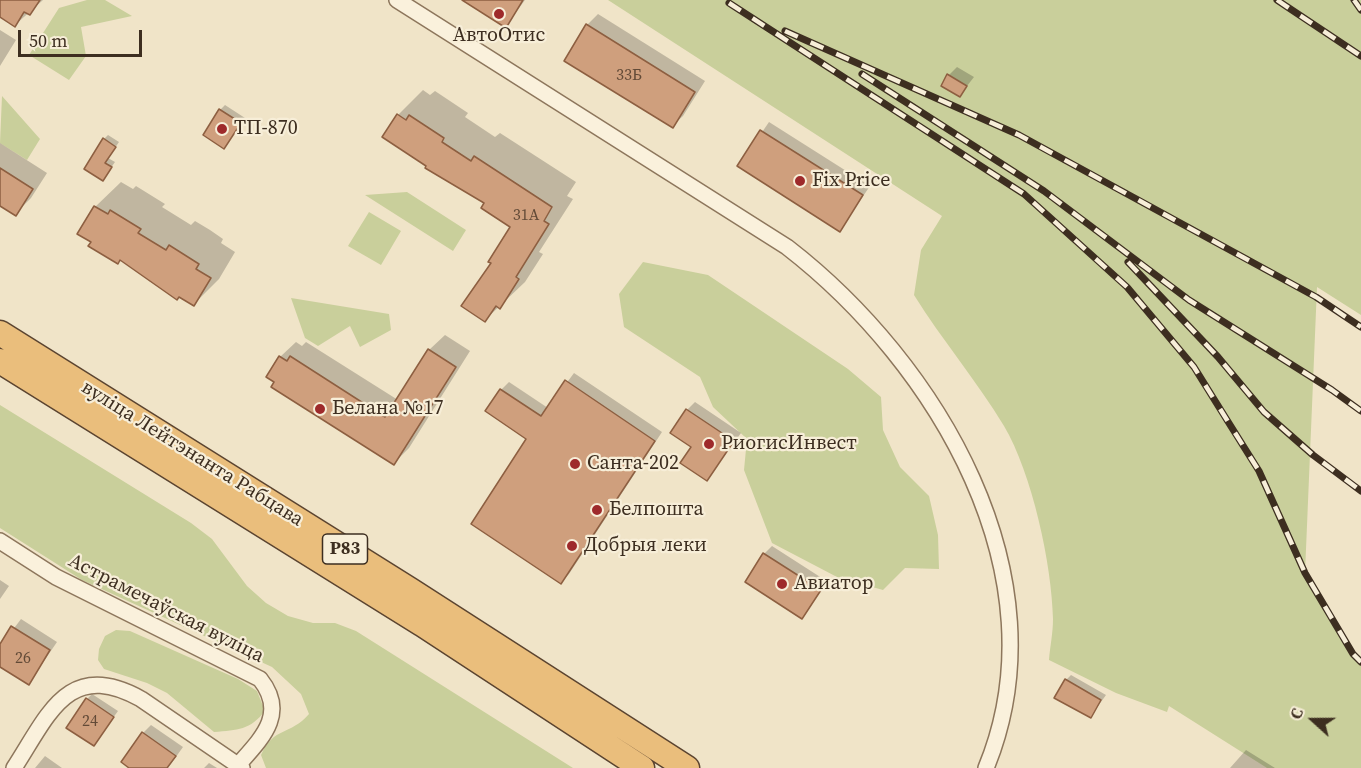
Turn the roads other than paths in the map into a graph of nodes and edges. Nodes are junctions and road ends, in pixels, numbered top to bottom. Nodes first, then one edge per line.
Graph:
1 (397, 0) edge
2 (0, 333) edge
3 (0, 361) edge
4 (0, 541) edge
5 (240, 767) edge
6 (14, 768) edge
7 (642, 768) edge
8 (687, 768) edge
9 (986, 768) edge

1 - 9 street
2 - 8 highway, вуліца Лейтэнанта Рабцава / Р83
3 - 7 highway, вуліца Лейтэнанта Рабцава / Р83
4 - 5 street, Астрамечаўская вуліца
5 - 6 street, Астрамечаўская вуліца

